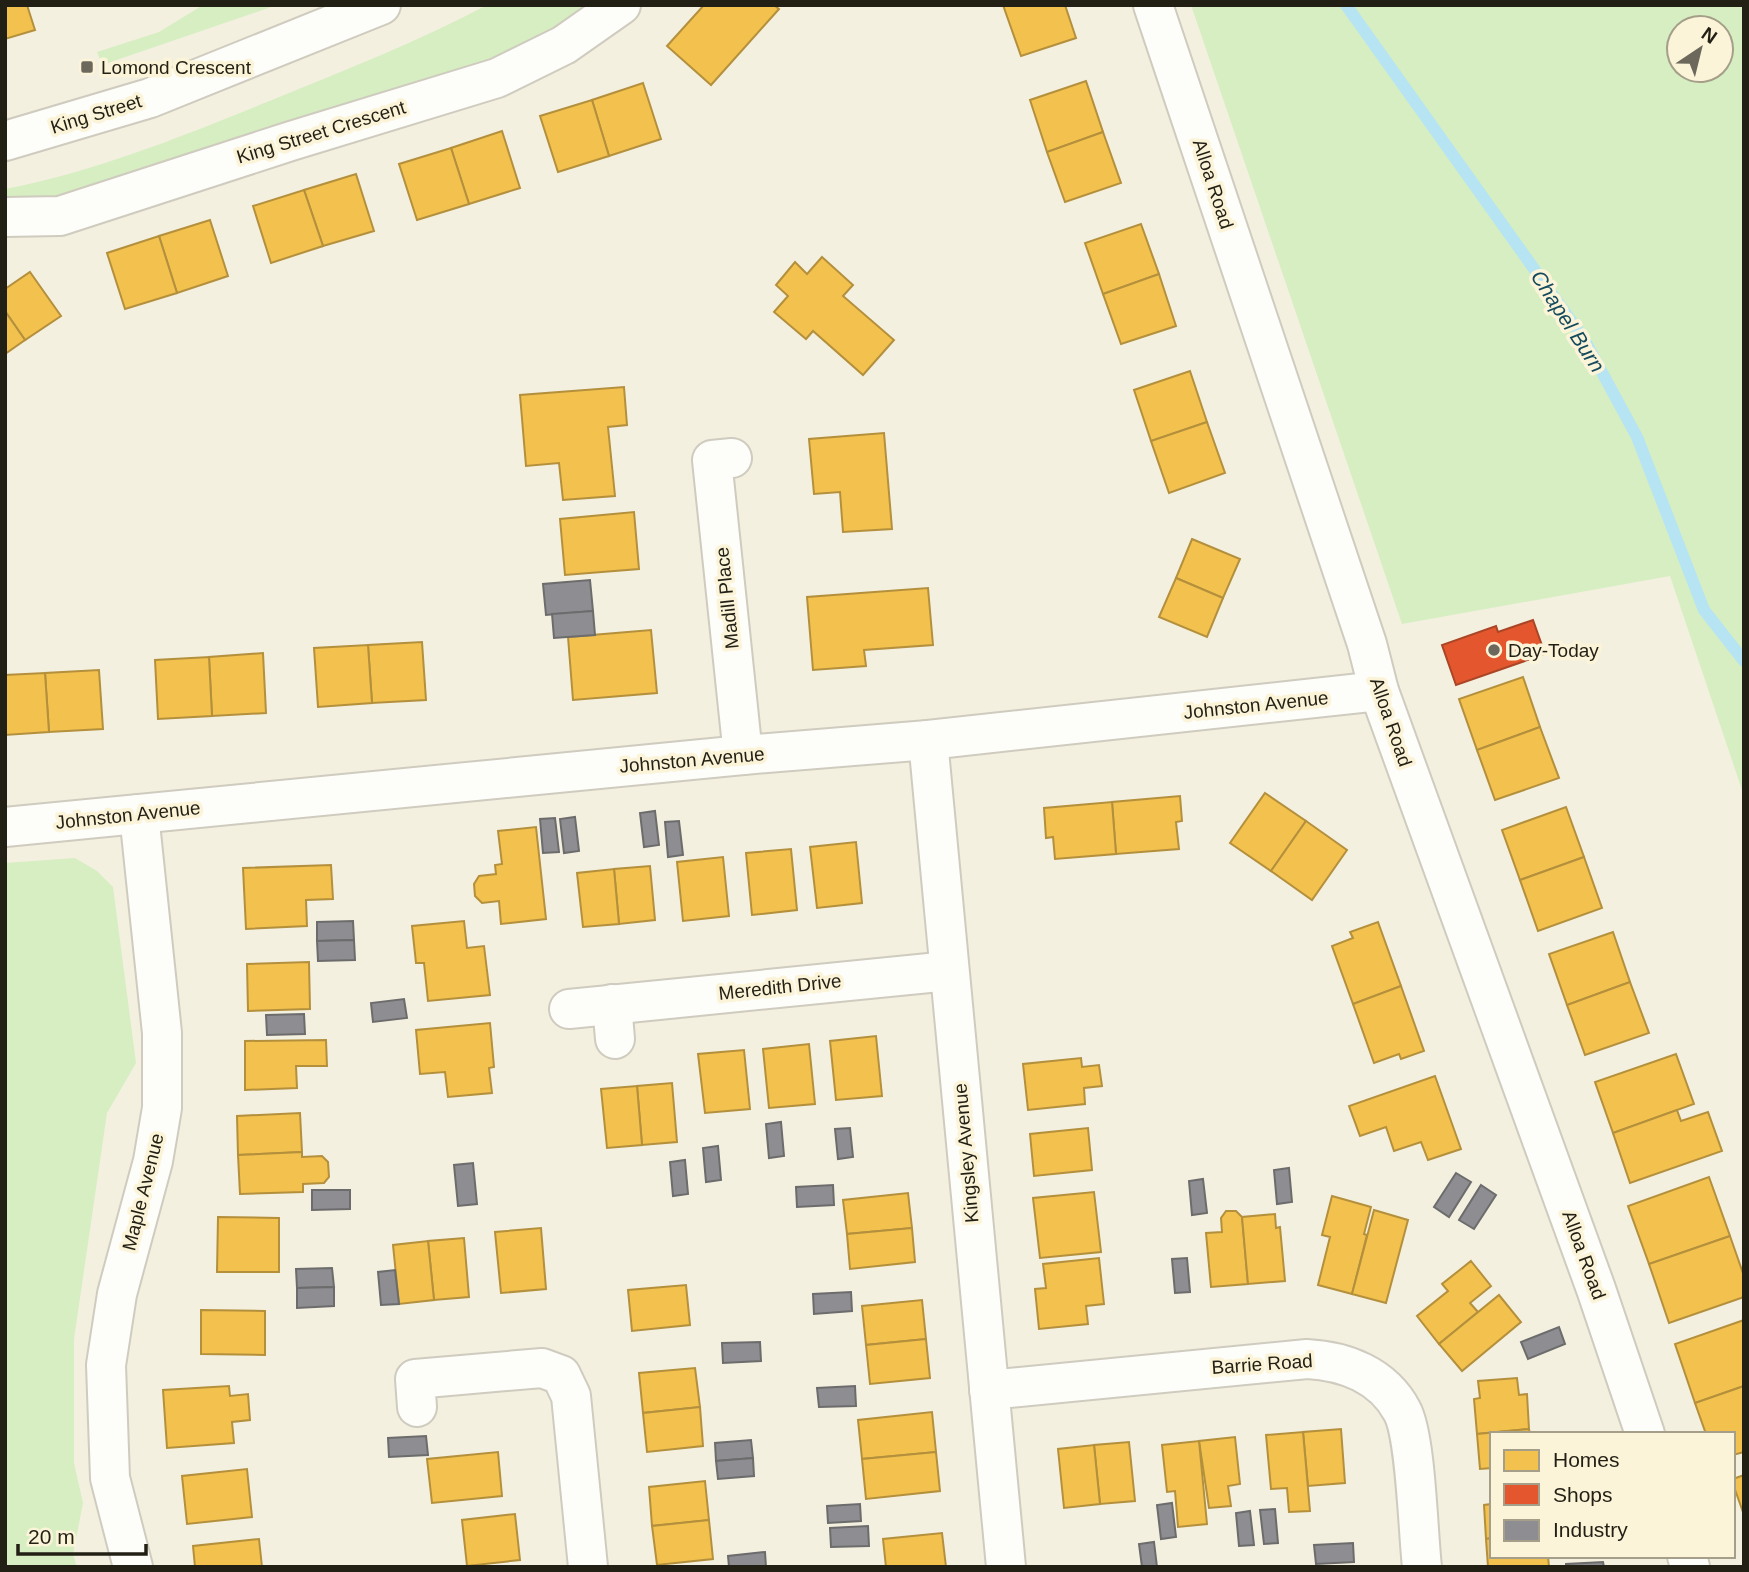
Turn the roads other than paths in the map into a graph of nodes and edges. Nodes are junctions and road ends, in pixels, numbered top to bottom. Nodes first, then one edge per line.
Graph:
1 (381, 5) edge
2 (621, 5) edge
3 (1153, 5) edge
4 (5, 141) edge
5 (5, 217) edge
6 (732, 458) dead end
7 (1379, 691) junction
8 (928, 740) junction
9 (743, 755) junction
10 (139, 814) junction
11 (5, 827) edge
12 (949, 971) junction
13 (569, 1009) dead end
14 (989, 1390) junction
15 (417, 1407) dead end
16 (1644, 1432) edge
17 (134, 1567) edge
18 (588, 1567) edge
19 (1006, 1567) edge
20 (1422, 1567) edge

1 - 4 street, King Street
2 - 5 street, King Street Crescent
3 - 7 street, Alloa Road
6 - 9 street, Madill Place
7 - 8 street, Johnston Avenue
7 - 16 street, Alloa Road
8 - 9 street, Johnston Avenue
8 - 12 street, Kingsley Avenue
9 - 10 street, Johnston Avenue
10 - 11 street, Johnston Avenue
10 - 17 street, Maple Avenue
12 - 13 street, Meredith Drive
12 - 14 street, Kingsley Avenue
14 - 19 street, Kingsley Avenue
14 - 20 street, Barrie Road
15 - 18 street

